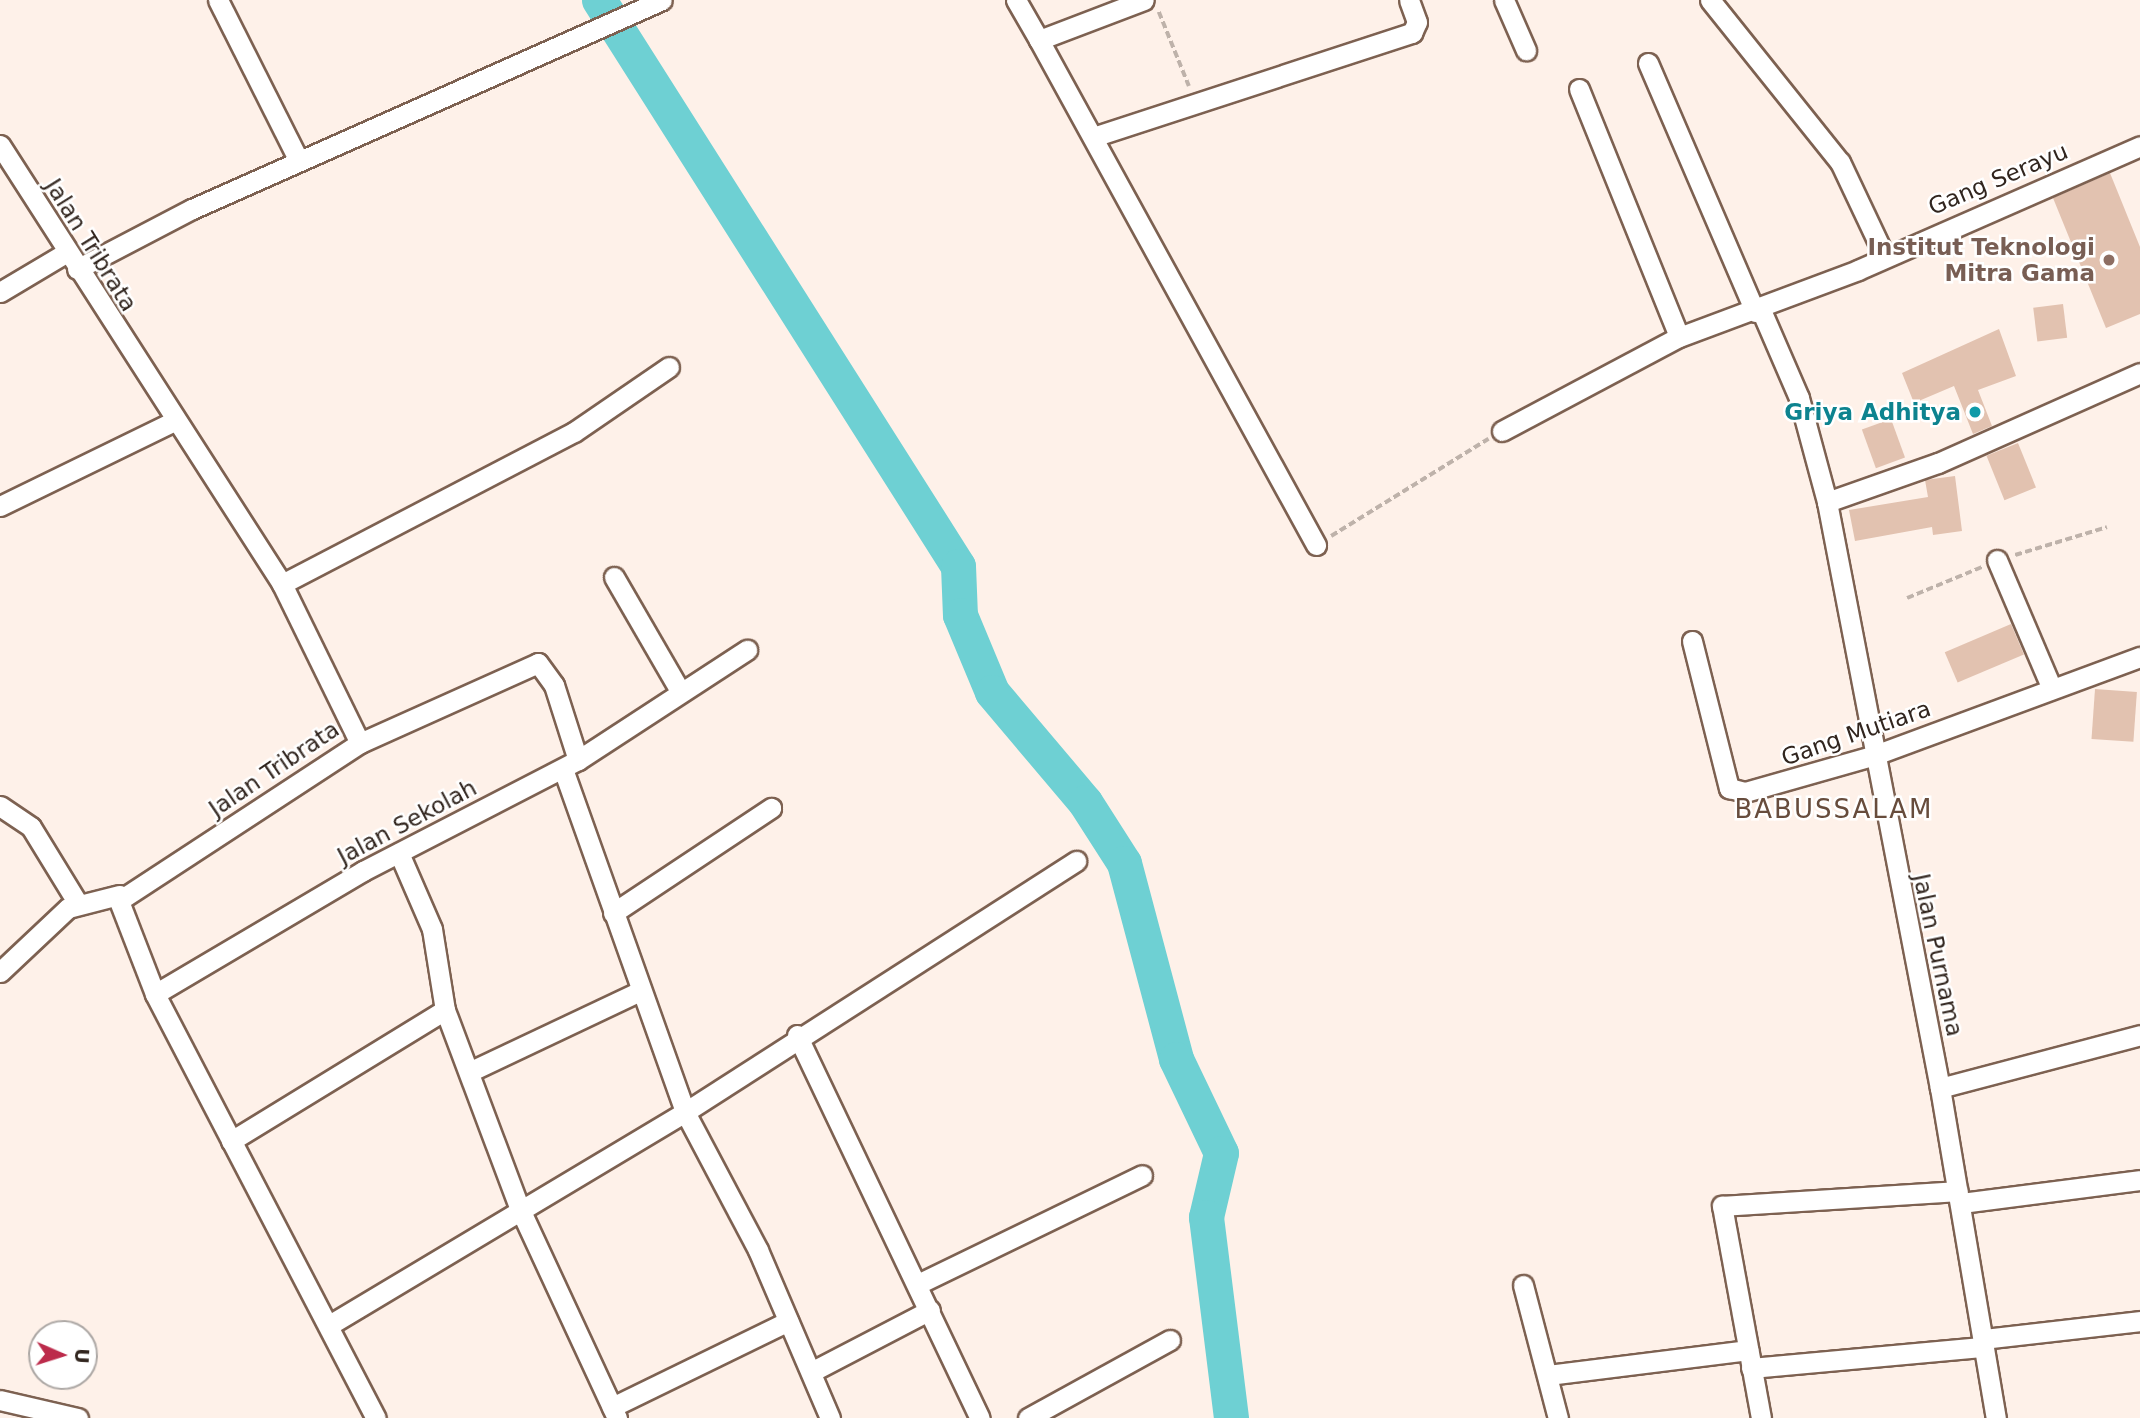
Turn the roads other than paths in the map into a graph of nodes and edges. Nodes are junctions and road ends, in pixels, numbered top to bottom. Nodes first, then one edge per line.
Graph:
1 (218, 0) edge
2 (662, 0) edge
3 (1016, 0) edge
4 (1143, 0) edge
5 (1409, 0) edge
6 (1504, 0) edge
7 (1710, 0) edge
8 (1039, 40) junction
9 (1526, 50) dead end
10 (1648, 63) dead end
11 (1580, 89) dead end
12 (1093, 137) junction
13 (0, 145) edge
14 (2140, 146) edge
15 (299, 161) junction
16 (1885, 257) junction
17 (72, 261) junction
18 (0, 292) edge
19 (1758, 311) junction
20 (1679, 337) junction
21 (669, 367) dead end
22 (2140, 373) edge
23 (174, 421) junction
24 (1502, 431) road end
25 (1827, 502) junction
26 (0, 506) edge
27 (1316, 545) road end
28 (1997, 560) dead end
29 (614, 578) dead end
30 (282, 584) junction
31 (1692, 641) dead end
32 (747, 650) dead end
33 (2140, 657) edge
34 (2052, 689) junction
35 (680, 691) junction
36 (360, 743) junction
37 (1872, 755) junction
38 (570, 765) junction
39 (0, 806) edge
40 (771, 808) dead end
41 (399, 853) junction
42 (1076, 861) dead end
43 (119, 895) junction
44 (77, 902) junction
45 (613, 914) junction
46 (0, 972) edge
47 (640, 991) junction
48 (155, 995) junction
49 (445, 1010) junction
50 (797, 1035) junction
51 (2140, 1035) edge
52 (471, 1071) junction
53 (1940, 1088) junction
54 (685, 1112) junction
55 (231, 1141) junction
56 (1142, 1175) dead end
57 (2140, 1180) edge
58 (1959, 1197) junction
59 (519, 1207) junction
60 (918, 1284) junction
61 (1523, 1284) dead end
62 (930, 1310) junction
63 (788, 1321) junction
64 (2140, 1321) edge
65 (331, 1324) junction
66 (1170, 1340) dead end
67 (1984, 1343) junction
68 (1750, 1359) junction
69 (811, 1372) junction
70 (1548, 1375) junction
71 (0, 1400) edge
72 (615, 1412) edge
73 (78, 1418) edge
74 (376, 1418) edge
75 (830, 1418) edge
76 (980, 1418) edge
77 (1028, 1418) edge
78 (1558, 1418) edge
79 (1761, 1418) edge
80 (1996, 1418) edge

1 - 15 street
2 - 15 street
3 - 8 street
4 - 8 street
5 - 12 street
6 - 9 street
7 - 16 street
8 - 12 street
10 - 19 street, Jalan Purnama
11 - 20 street
12 - 27 street
13 - 17 street, Jalan Tribrata
14 - 16 street, Gang Serayu
15 - 17 street
16 - 19 street, Gang Serayu
17 - 18 street
17 - 23 street, Jalan Tribrata
19 - 20 street, Gang Serayu
19 - 25 street, Jalan Purnama
20 - 24 street, Gang Serayu
21 - 30 street
22 - 25 street
23 - 26 street
23 - 30 street, Jalan Tribrata
25 - 37 street, Jalan Purnama
28 - 34 street
29 - 35 street
30 - 36 street, Jalan Tribrata
31 - 37 street, Gang Mutiara
32 - 35 street, Jalan Sekolah
33 - 34 street, Gang Mutiara
34 - 37 street, Gang Mutiara
35 - 38 street, Jalan Sekolah
36 - 38 street
36 - 43 street, Jalan Tribrata
37 - 53 street, Jalan Purnama
38 - 41 street, Jalan Sekolah
38 - 45 street
39 - 44 street
40 - 45 street
41 - 48 street, Jalan Sekolah
41 - 49 street
42 - 50 street
43 - 44 street
43 - 48 street
44 - 46 street
45 - 47 street
47 - 52 street
47 - 54 street
48 - 55 street
49 - 52 street
49 - 55 street
50 - 54 street
50 - 60 street
51 - 53 street
52 - 59 street
53 - 58 street, Jalan Purnama
54 - 59 street
54 - 63 street
55 - 65 street
56 - 60 street
57 - 58 street
58 - 67 street, Jalan Purnama
58 - 68 street
59 - 65 street
59 - 72 street
60 - 62 street
61 - 70 street
62 - 69 street
62 - 76 street
63 - 69 street
63 - 72 street
64 - 67 street
65 - 74 street
66 - 77 street
67 - 68 street
67 - 80 street, Jalan Purnama
68 - 70 street
68 - 79 street
69 - 75 street
70 - 78 street
71 - 73 street

